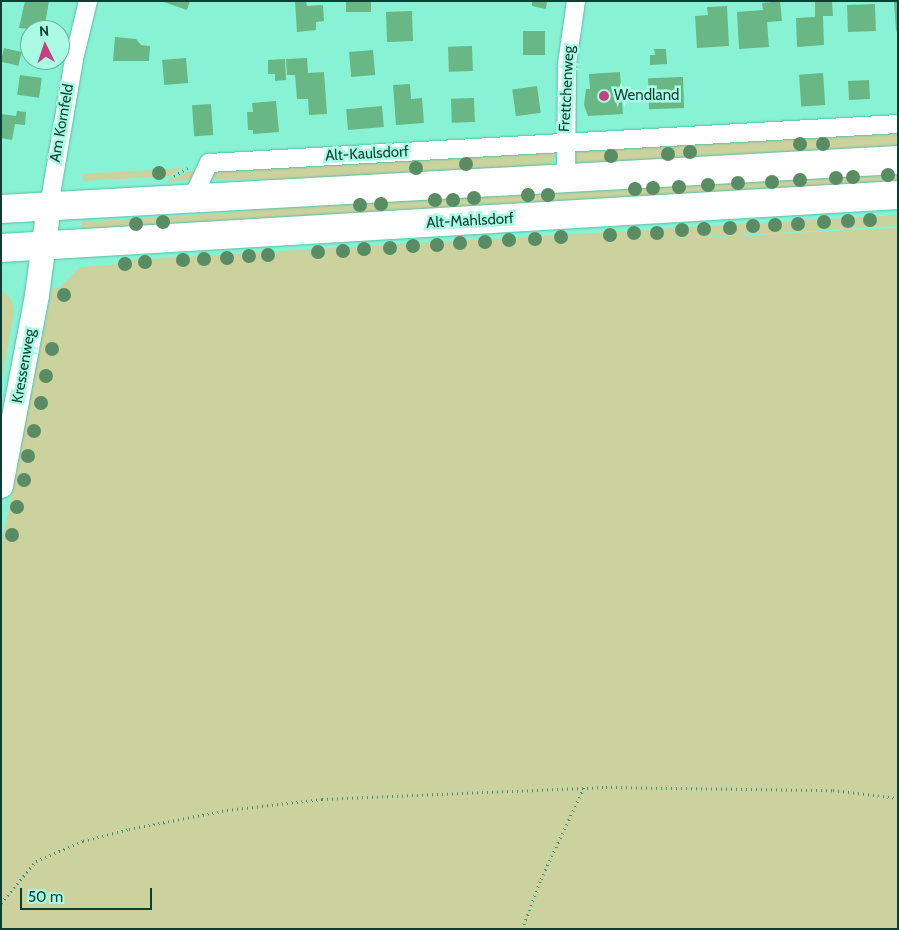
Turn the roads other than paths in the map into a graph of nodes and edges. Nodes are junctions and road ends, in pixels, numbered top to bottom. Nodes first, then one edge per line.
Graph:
1 (88, 1) edge
2 (576, 1) edge
3 (898, 124) edge
4 (564, 142) junction
5 (898, 160) edge
6 (566, 178) junction
7 (898, 195) edge
8 (192, 199) junction
9 (48, 206) junction
10 (1, 209) edge
11 (43, 246) junction
12 (1, 248) edge
13 (1, 486) edge

1 - 9 street, Am Kornfeld
2 - 4 street, Frettchenweg
3 - 4 street
4 - 6 street, Frettchenweg
4 - 8 street, Alt-Kaulsdorf
5 - 6 main road
6 - 8 main road
7 - 11 main road, Alt-Mahlsdorf
8 - 9 main road
9 - 10 main road
9 - 11 street, Am Kornfeld
11 - 12 main road
11 - 13 street, Kressenweg

